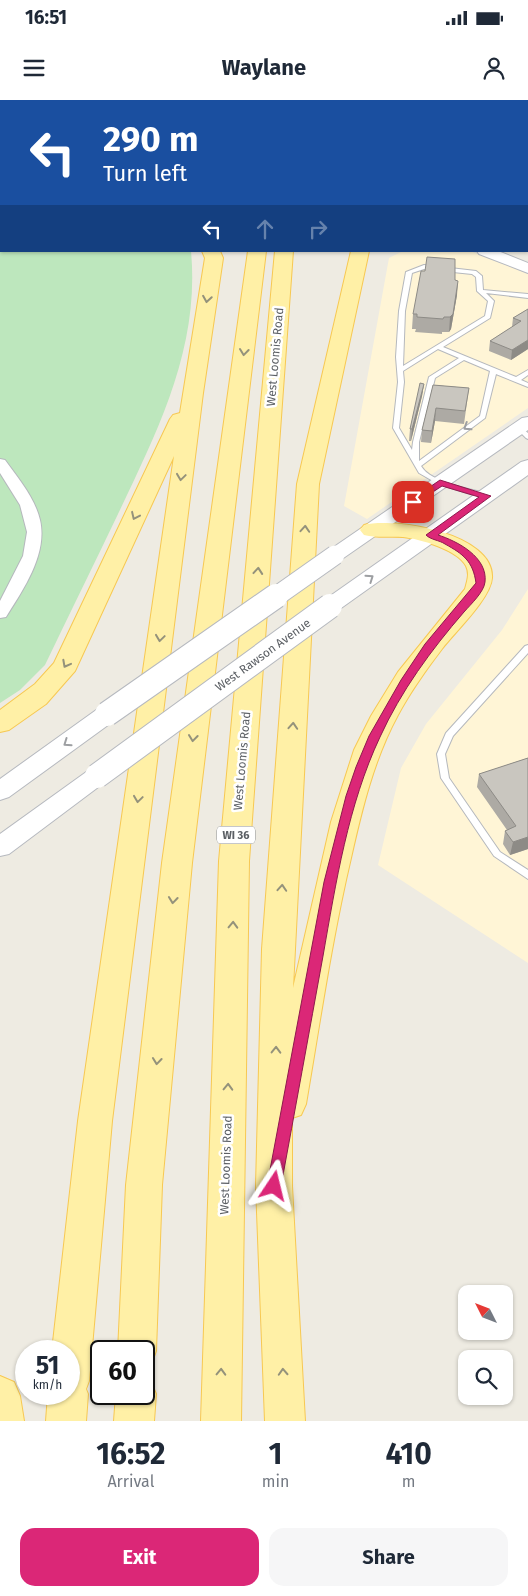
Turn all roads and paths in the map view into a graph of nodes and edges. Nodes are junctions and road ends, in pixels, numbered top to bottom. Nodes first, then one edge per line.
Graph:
1 (211, 252) edge
2 (257, 252) edge
3 (284, 252) edge
4 (487, 252) edge
5 (360, 254) edge
6 (528, 268) edge
7 (480, 291) junction
8 (528, 296) edge
9 (438, 347) junction
10 (464, 358) junction
11 (400, 370) junction
12 (494, 371) junction
13 (528, 372) edge
14 (516, 380) junction
15 (528, 385) edge
16 (193, 393) junction
17 (525, 429) edge
18 (0, 463) edge
19 (416, 464) junction
20 (528, 466) edge
21 (440, 483) junction
22 (486, 496) junction
23 (372, 530) junction
24 (431, 535) junction
25 (0, 613) edge
26 (528, 648) edge
27 (0, 723) edge
28 (0, 791) edge
29 (0, 847) edge
30 (528, 875) edge
31 (274, 1186) junction
32 (73, 1340) edge
33 (137, 1340) edge
34 (0, 1396) edge
35 (67, 1405) edge
36 (135, 1405) edge
37 (4, 1421) edge
38 (66, 1421) edge
39 (134, 1421) edge
40 (221, 1421) edge
41 (285, 1421) edge

1 -> 16 main road
2 -> 33 main road
40 -> 3 main road, West Loomis Road / WI 36
4 - 6 main road
31 -> 5 main road
7 - 8 lane
7 - 9 lane
7 - 11 lane
9 - 10 lane
9 - 11 lane
10 - 12 lane
10 - 19 lane
11 - 19 lane
12 - 14 lane
12 -> 19 lane
13 - 14 lane
14 - 15 lane
16 -> 27 main road
16 -> 32 main road
17 - 21 main road
18 - 25 street
19 - 21 lane
20 - 22 main road, West Rawson Avenue
21 - 22 lane
21 - 23 main road
22 - 24 main road, West Rawson Avenue
23 - 24 main road
23 -> 28 main road, bridge
29 -> 24 main road, West Rawson Avenue, bridge
24 - 31 main road
26 - 30 lane
41 -> 31 main road
34 - 37 main road
35 - 38 main road
36 - 39 main road

